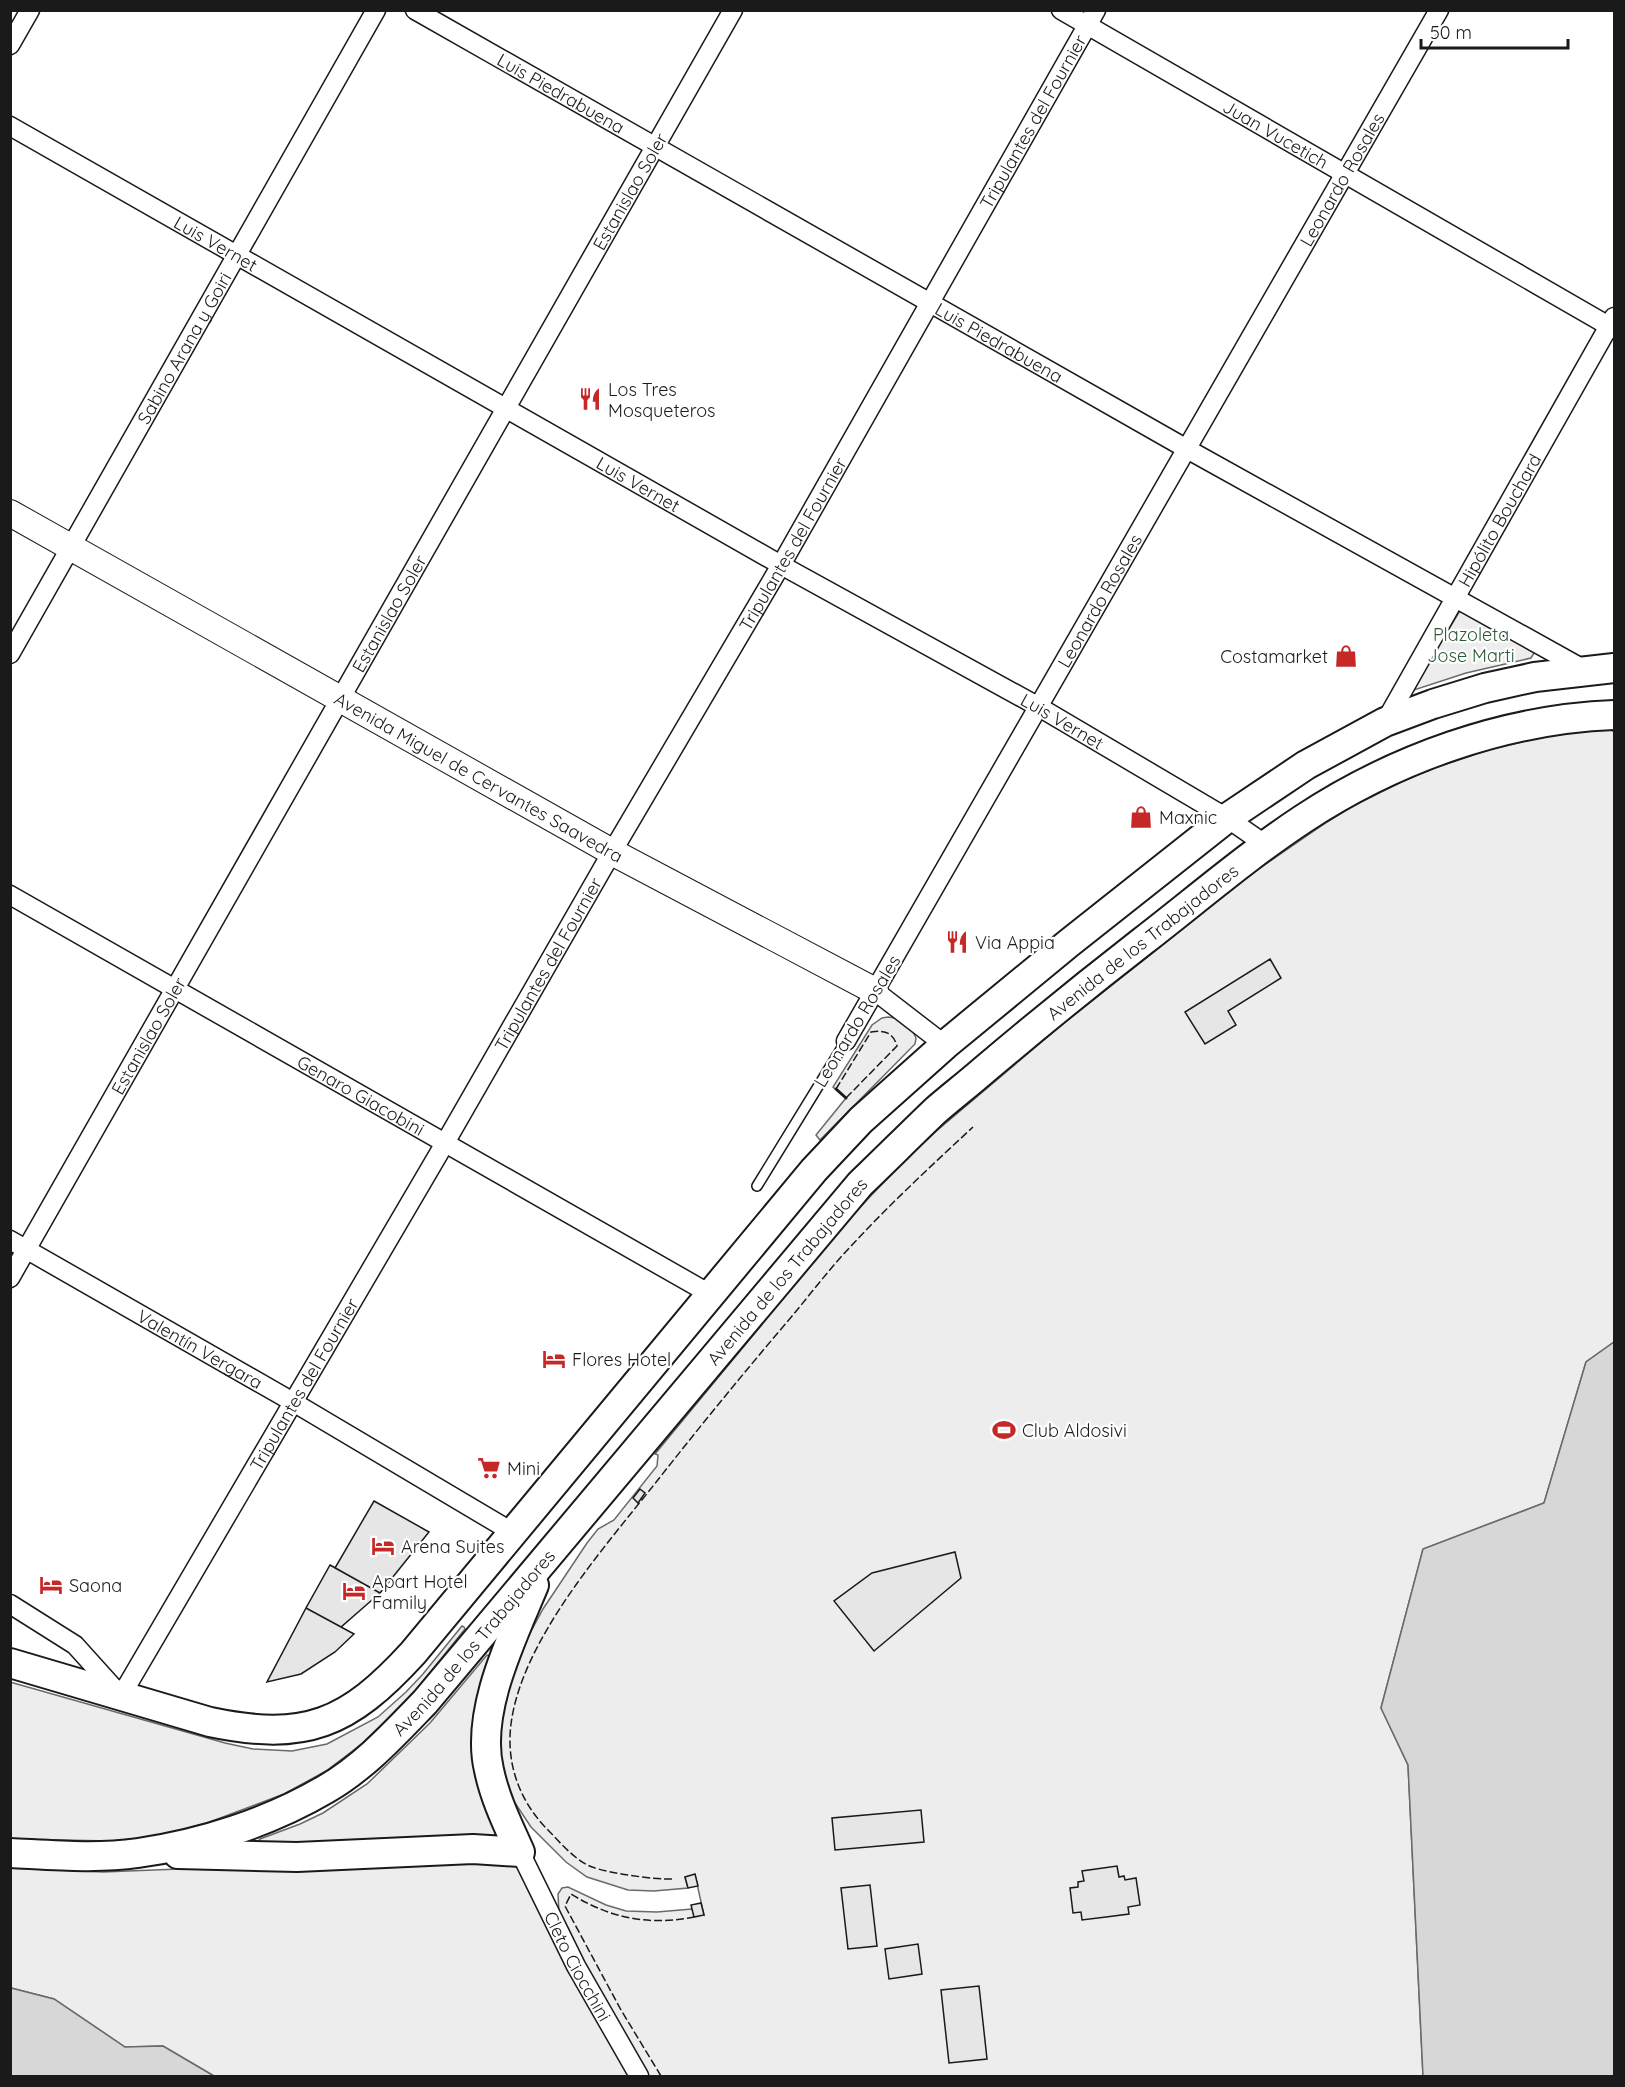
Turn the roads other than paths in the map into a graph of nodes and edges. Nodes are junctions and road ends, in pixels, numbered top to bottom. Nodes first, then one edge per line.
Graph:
1 (30, 10) edge
2 (376, 10) edge
3 (415, 10) edge
4 (733, 10) edge
5 (1061, 10) edge
6 (1439, 10) edge
7 (1092, 18) edge
8 (10, 45) edge
9 (10, 126) edge
10 (655, 146) junction
11 (1345, 173) junction
12 (237, 255) junction
13 (930, 303) junction
14 (1613, 324) edge
15 (507, 408) junction
16 (1187, 449) junction
17 (10, 513) edge
18 (71, 548) junction
19 (781, 565) junction
20 (1456, 597) junction
21 (10, 654) edge
22 (1614, 668) edge
23 (1585, 670) junction
24 (341, 700) junction
25 (1039, 707) junction
26 (1614, 715) edge
27 (1385, 722) junction
28 (1227, 818) junction
29 (1266, 845) junction
30 (612, 852) junction
31 (10, 895) edge
32 (176, 989) junction
33 (875, 991) junction
34 (846, 1041) joint
35 (945, 1045) junction
36 (445, 1143) junction
37 (757, 1186) dead end
38 (10, 1240) edge
39 (27, 1249) junction
40 (10, 1278) edge
41 (710, 1294) junction
42 (293, 1402) junction
43 (512, 1532) junction
44 (548, 1555) junction
45 (10, 1604) edge
46 (10, 1664) edge
47 (121, 1696) junction
48 (520, 1852) junction
49 (10, 1853) edge
50 (137, 1853) junction
51 (639, 2076) edge

1 - 8 street
2 - 12 street, Sabino Arana y Goiri
3 - 10 street, Luis Piedrabuena
4 - 10 street, Estanislao Soler
5 - 7 street, Juan Vucetich
6 - 11 street, Leonardo Rosales
7 - 11 street, Juan Vucetich
7 - 13 street, Tripulantes del Fournier
9 - 12 street, Luis Vernet
10 - 13 street, Luis Piedrabuena
10 - 15 street, Estanislao Soler
11 - 14 street, Juan Vucetich
11 - 16 street, Leonardo Rosales
12 - 15 street, Luis Vernet
12 - 18 street, Sabino Arana y Goiri
13 - 16 street, Luis Piedrabuena
13 - 19 street, Tripulantes del Fournier
14 - 20 street, Hipólito Bouchard
15 - 19 street, Luis Vernet
15 - 24 street, Estanislao Soler
16 - 20 street, Luis Piedrabuena
16 - 25 street, Leonardo Rosales
17 - 18 street, Avenida Miguel de Cervantes Saavedra
18 - 21 street, Sabino Arana y Goiri
18 - 24 street, Avenida Miguel de Cervantes Saavedra
19 - 25 street, Luis Vernet
19 - 30 street, Tripulantes del Fournier
20 - 23 street, Luis Piedrabuena
20 - 27 street, Hipólito Bouchard
22 - 23 main road, Avenida de los Trabajadores
23 - 27 main road, Avenida de los Trabajadores
24 - 30 street, Avenida Miguel de Cervantes Saavedra
24 - 32 street, Estanislao Soler
25 - 28 street, Luis Vernet
25 - 33 street, Leonardo Rosales
26 - 29 main road, Avenida de los Trabajadores
27 - 28 main road, Avenida de los Trabajadores
28 - 29 street, Luis Vernet
28 - 35 main road, Avenida de los Trabajadores
29 - 44 main road, Avenida de los Trabajadores
30 - 33 street, Avenida Miguel de Cervantes Saavedra
30 - 36 street, Tripulantes del Fournier
31 - 32 street, Genaro Giacobini
32 - 36 street, Genaro Giacobini
32 - 39 street, Estanislao Soler
33 - 34 street, Leonardo Rosales
33 - 35 street, Avenida Miguel de Cervantes Saavedra
34 - 37 lane, Leonardo Rosales
35 - 41 main road, Avenida de los Trabajadores
36 - 41 street, Genaro Giacobini
36 - 42 street, Tripulantes del Fournier
38 - 39 street, Valentín Vergara
39 - 40 street, Estanislao Soler
39 - 42 street, Valentín Vergara
41 - 43 main road, Avenida de los Trabajadores
42 - 43 street, Valentín Vergara
42 - 47 street, Tripulantes del Fournier
43 - 47 main road, Avenida de los Trabajadores
44 - 48 main road
44 - 50 main road, Avenida de los Trabajadores
45 - 47 street
46 - 47 main road, Avenida de los Trabajadores
48 - 50 main road
48 - 51 street, Cleto Ciocchini
49 - 50 main road, Avenida de los Trabajadores

